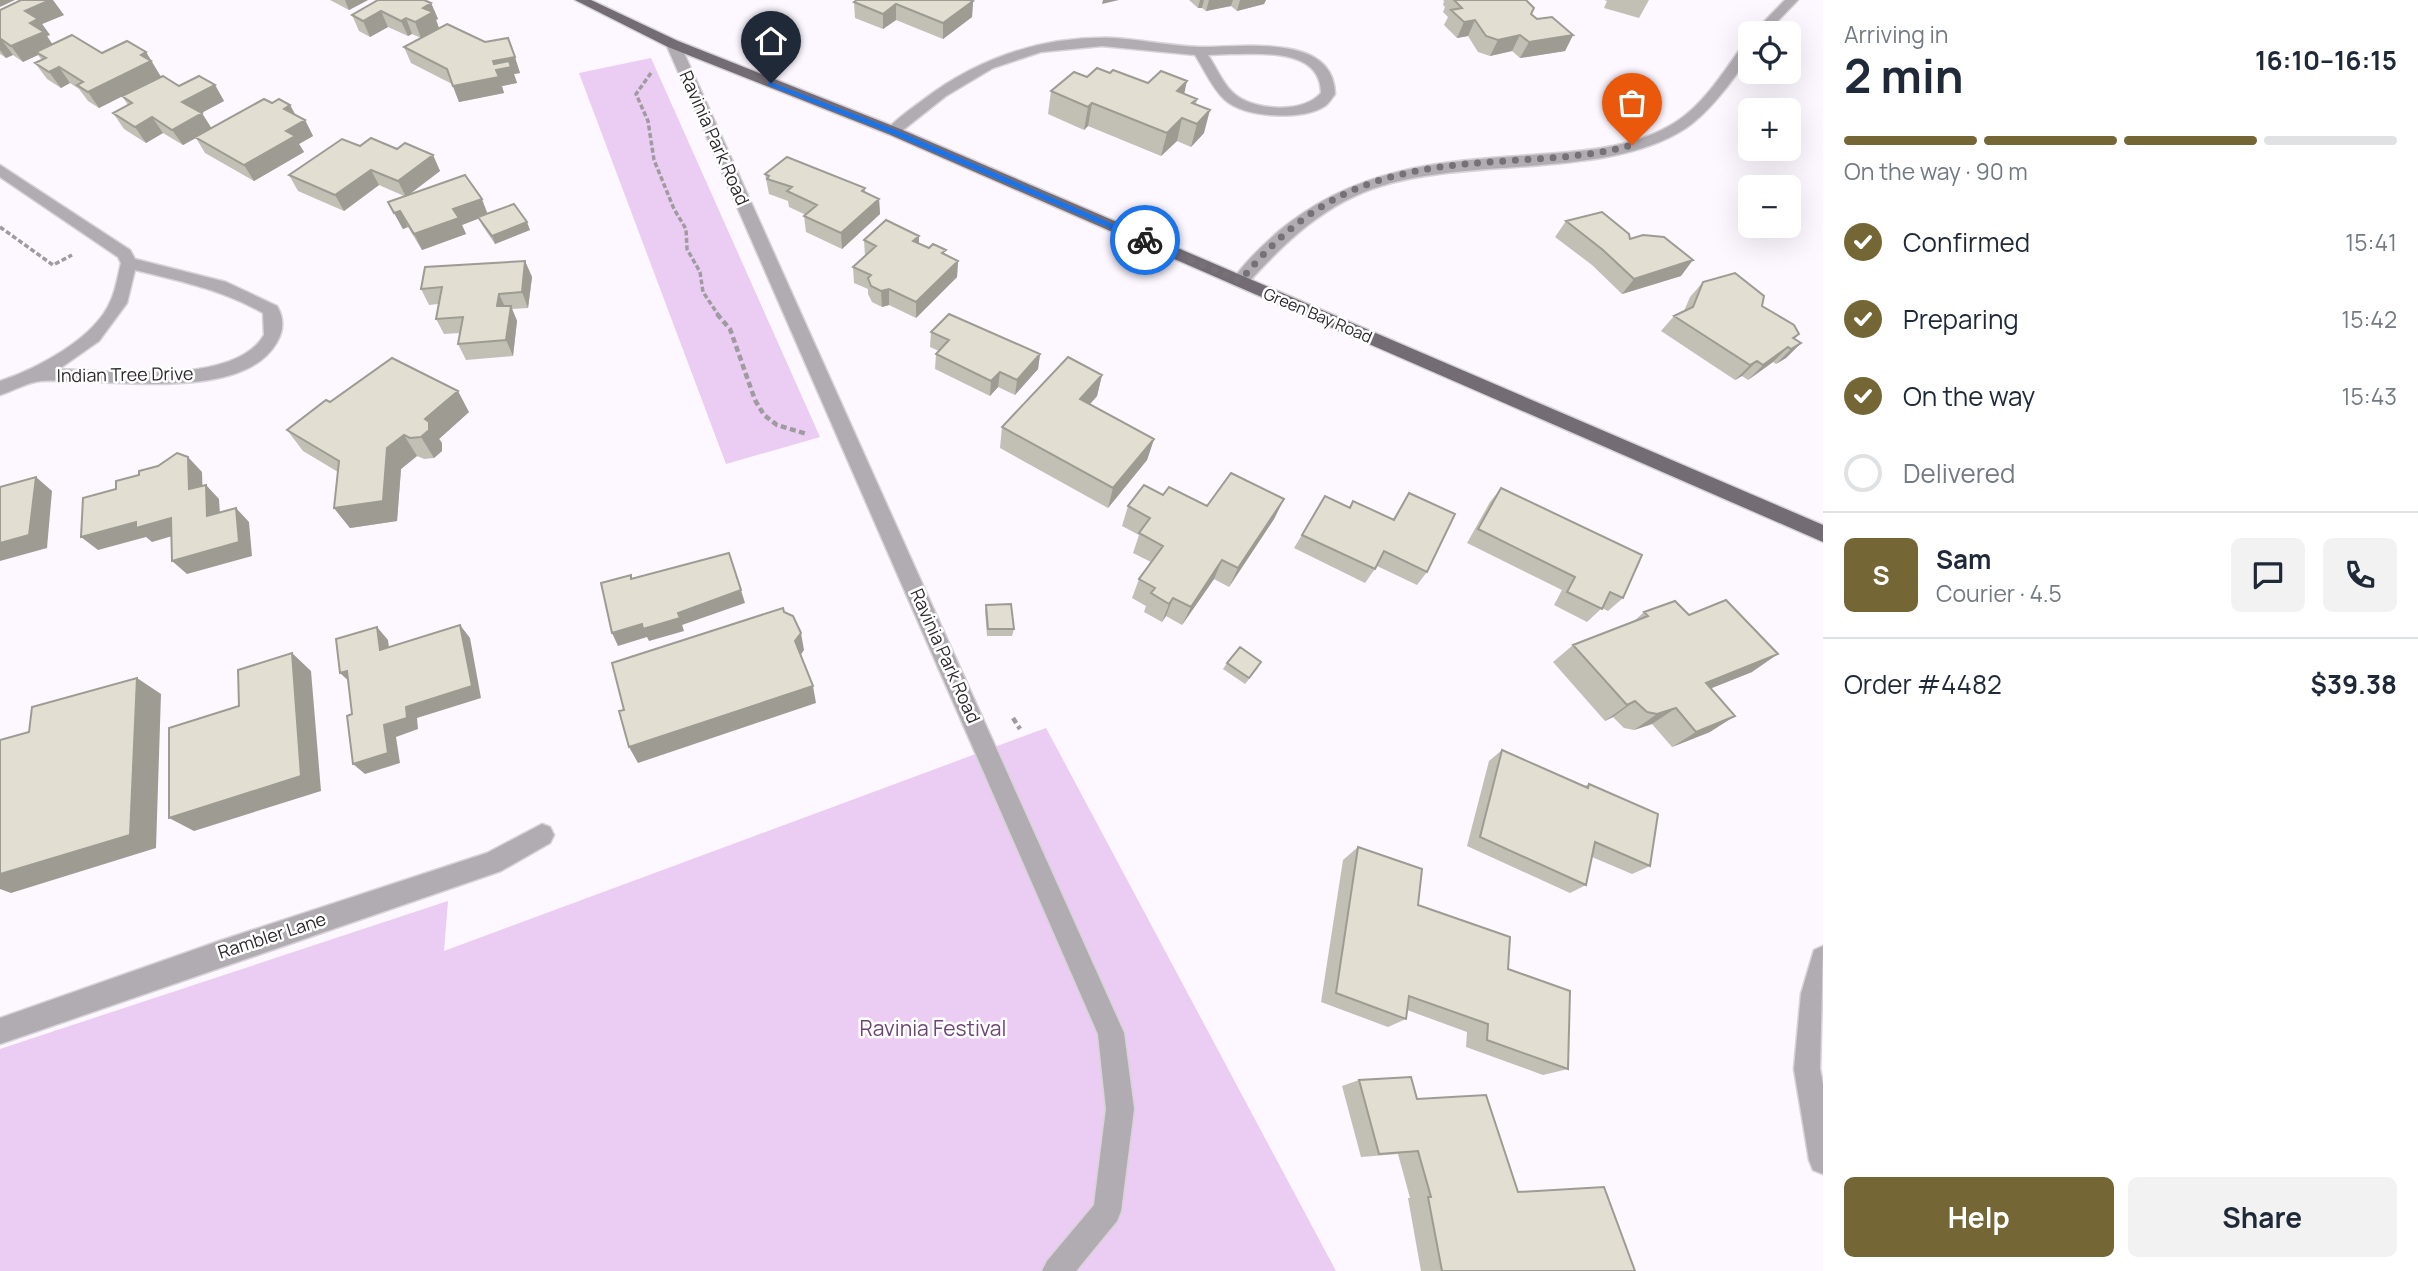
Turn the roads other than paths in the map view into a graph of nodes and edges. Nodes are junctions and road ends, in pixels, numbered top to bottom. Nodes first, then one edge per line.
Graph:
1 (581, 0) edge
2 (1792, 0) edge
3 (1771, 21) edge
4 (673, 44) junction
5 (1199, 51) junction
6 (1738, 61) edge
7 (893, 131) junction
8 (0, 170) edge
9 (129, 263) junction
10 (1240, 281) junction
11 (37, 376) junction
12 (0, 388) edge
13 (1823, 534) edge
14 (542, 835) dead end
15 (1823, 959) edge
16 (0, 1031) edge
17 (1823, 1160) edge
18 (1057, 1271) edge

1 - 4 main road, Green Bay Road
2 - 3 street
4 - 7 main road, Green Bay Road
4 - 18 street, Ravinia Park Road
5 - 5 street
5 - 7 street
6 - 10 street
7 - 10 main road, Green Bay Road
8 - 9 street, Indian Tree Drive
9 - 11 street, Indian Tree Drive
9 - 11 street, Indian Tree Drive
10 - 13 main road, Green Bay Road
11 - 12 street, Indian Tree Drive
14 - 16 street, Rambler Lane
15 - 17 street

